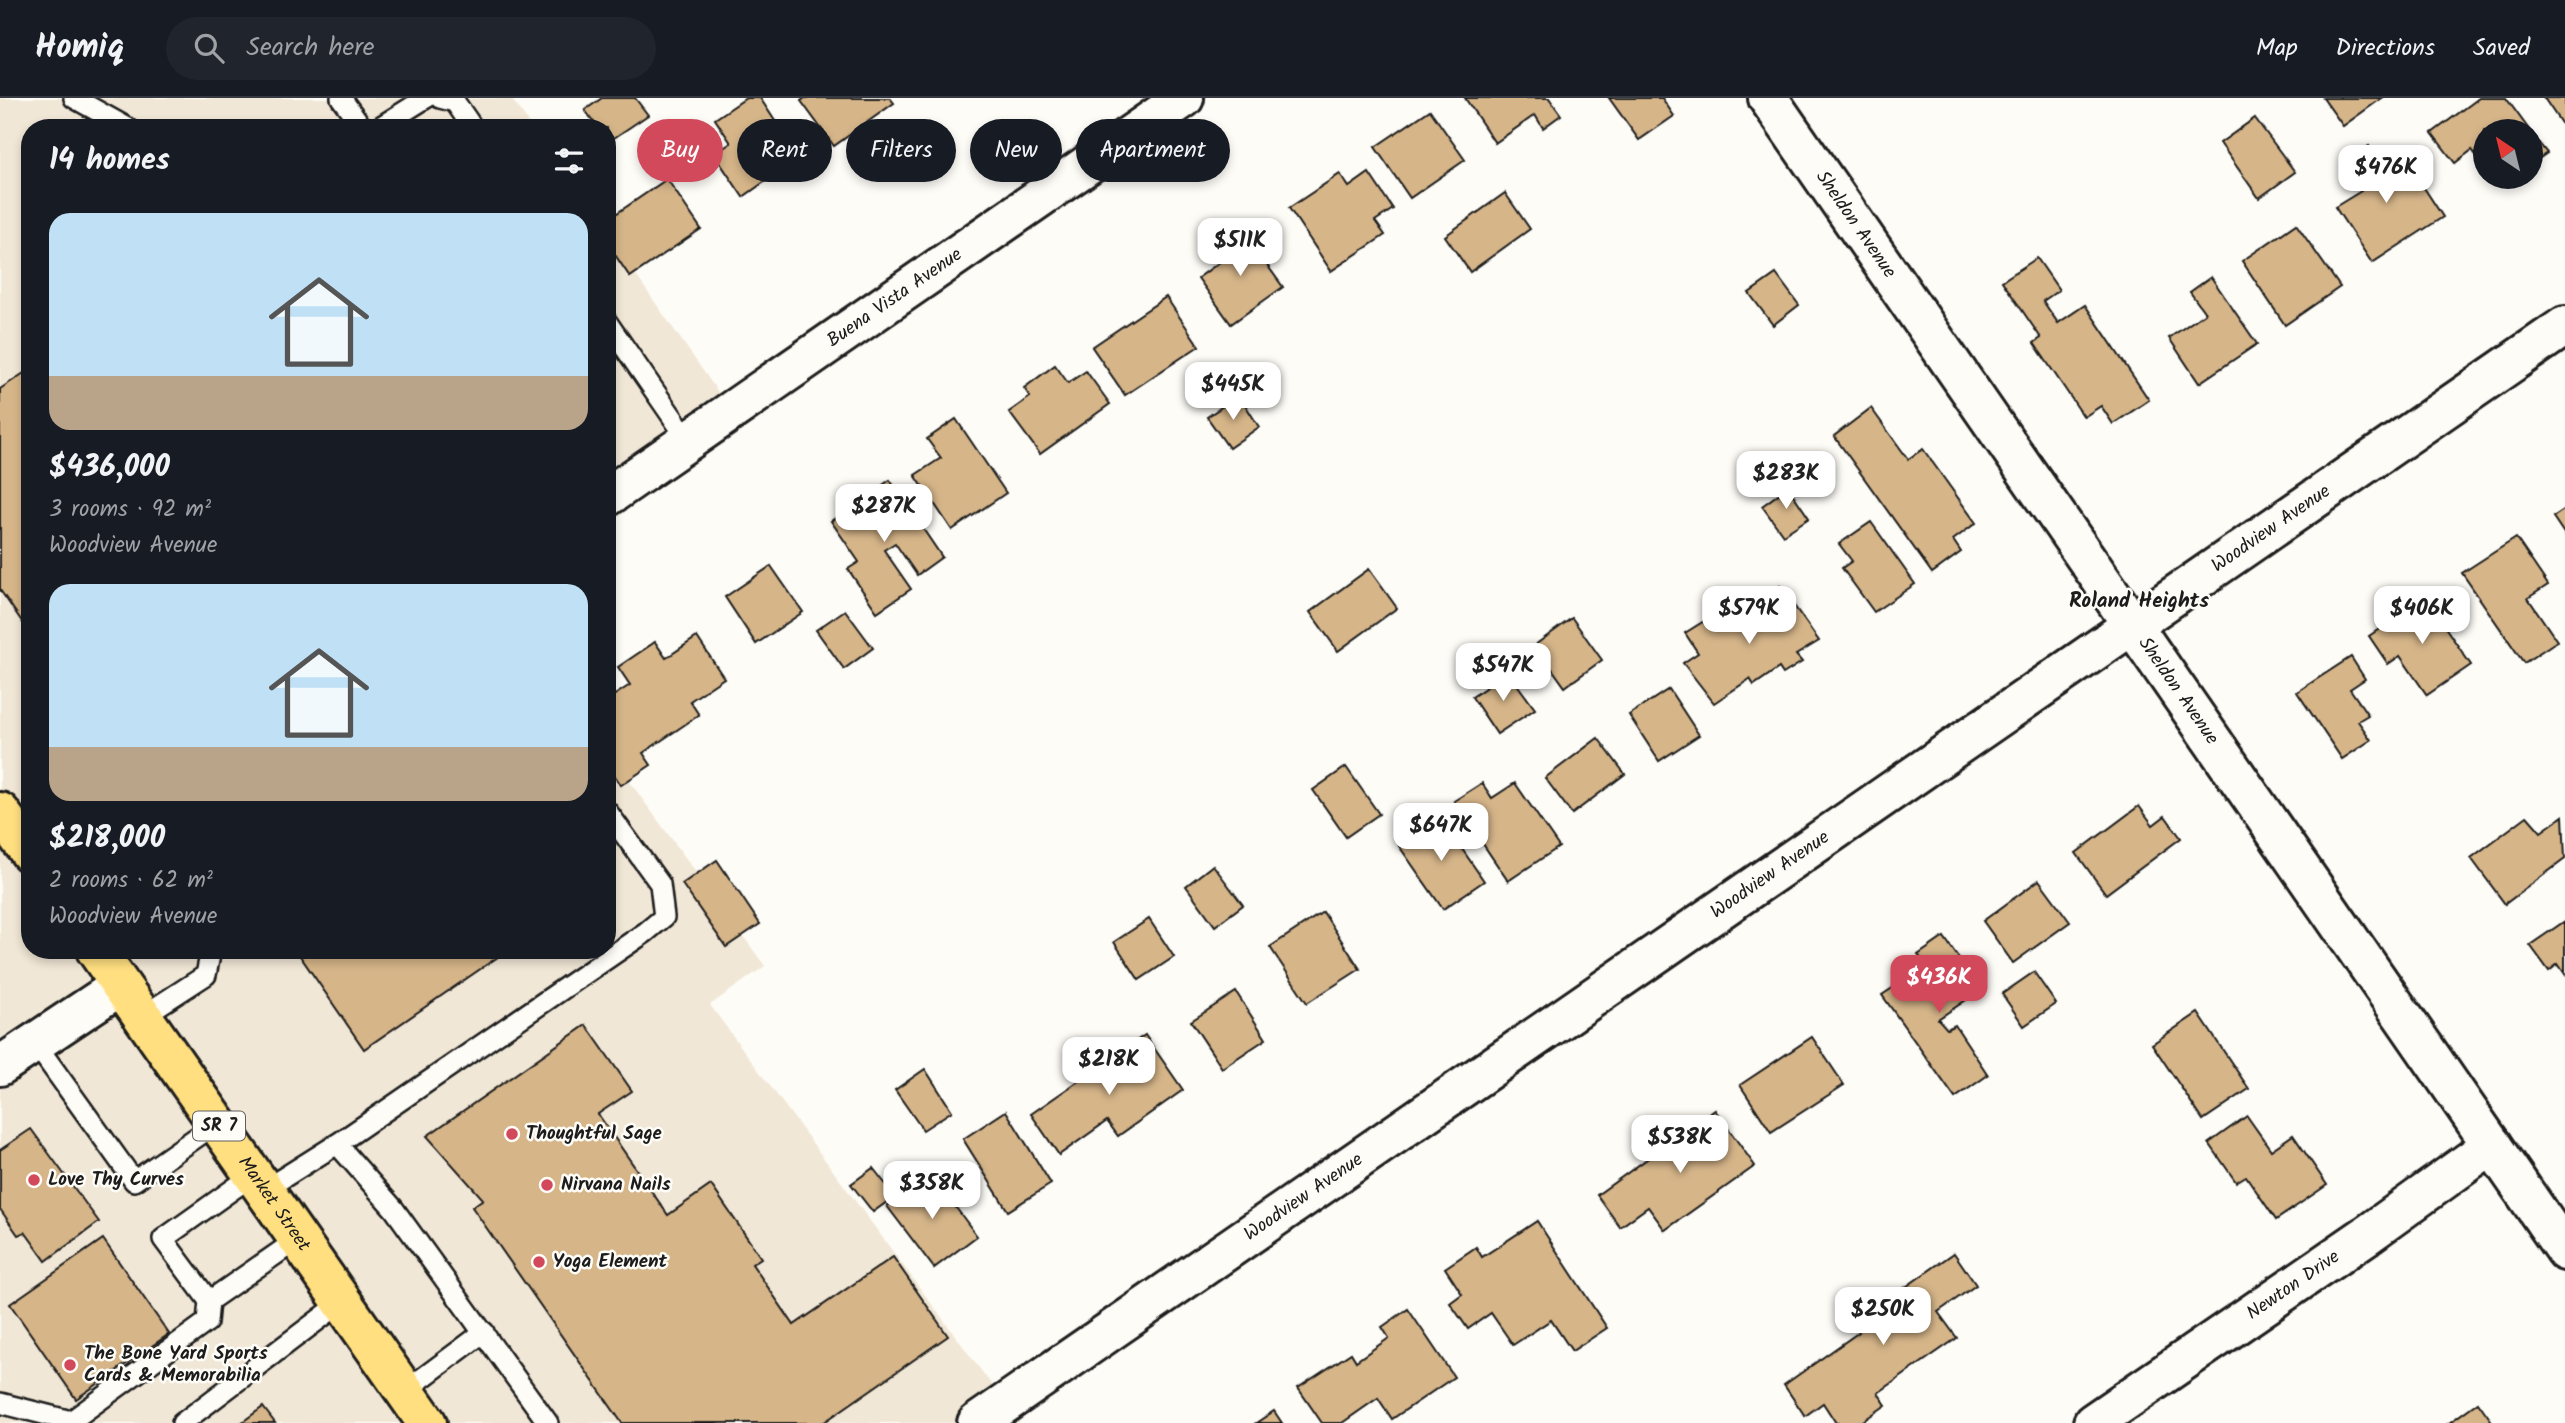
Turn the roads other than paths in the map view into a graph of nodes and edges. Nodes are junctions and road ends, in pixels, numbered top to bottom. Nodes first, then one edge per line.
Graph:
1 (74, 98) edge
2 (341, 98) edge
3 (426, 98) edge
4 (440, 98) edge
5 (1184, 98) edge
6 (1768, 98) edge
7 (112, 119) edge
8 (356, 119) edge
9 (392, 119) edge
10 (467, 119) edge
11 (2565, 326) edge
12 (616, 335) edge
13 (689, 441) junction
14 (616, 492) edge
15 (2132, 625) junction
16 (0, 812) edge
17 (616, 823) edge
18 (21, 841) edge
19 (616, 952) edge
20 (102, 959) edge
21 (209, 959) edge
22 (606, 959) edge
23 (131, 1002) junction
24 (35, 1043) junction
25 (0, 1066) edge
26 (216, 1123) junction
27 (337, 1143) junction
28 (2492, 1145) junction
29 (258, 1183) junction
30 (298, 1239) junction
31 (2565, 1251) edge
32 (209, 1301) junction
33 (342, 1302) junction
34 (484, 1332) junction
35 (405, 1391) junction
36 (0, 1403) edge
37 (182, 1423) edge
38 (427, 1423) edge
39 (548, 1423) edge
40 (977, 1423) edge
41 (2093, 1423) edge

1 - 7 lane
2 - 8 lane
3 - 9 lane
4 - 10 lane
5 - 13 street, Buena Vista Avenue
6 - 15 street, Sheldon Avenue
11 - 15 street, Woodview Avenue
12 - 13 lane
13 - 14 street, Buena Vista Avenue
15 - 28 street, Sheldon Avenue
15 - 40 street, Woodview Avenue
16 - 18 main road
17 - 19 lane
20 - 23 main road, Market Street / SR 7
21 - 23 lane
22 - 27 lane
23 - 24 street
23 - 26 main road, Market Street / SR 7
24 - 25 street
24 - 26 lane
26 - 29 main road, Market Street / SR 7
27 - 29 lane
27 - 34 lane
28 - 31 street, Sheldon Avenue
28 - 41 street, Newton Drive
29 - 30 main road, Market Street / SR 7
29 - 32 lane
30 - 32 lane
30 - 33 main road, Market Street / SR 7
32 - 36 lane
33 - 35 main road, Market Street / SR 7
33 - 37 lane
34 - 35 lane
34 - 39 lane
35 - 38 main road, Market Street / SR 7

